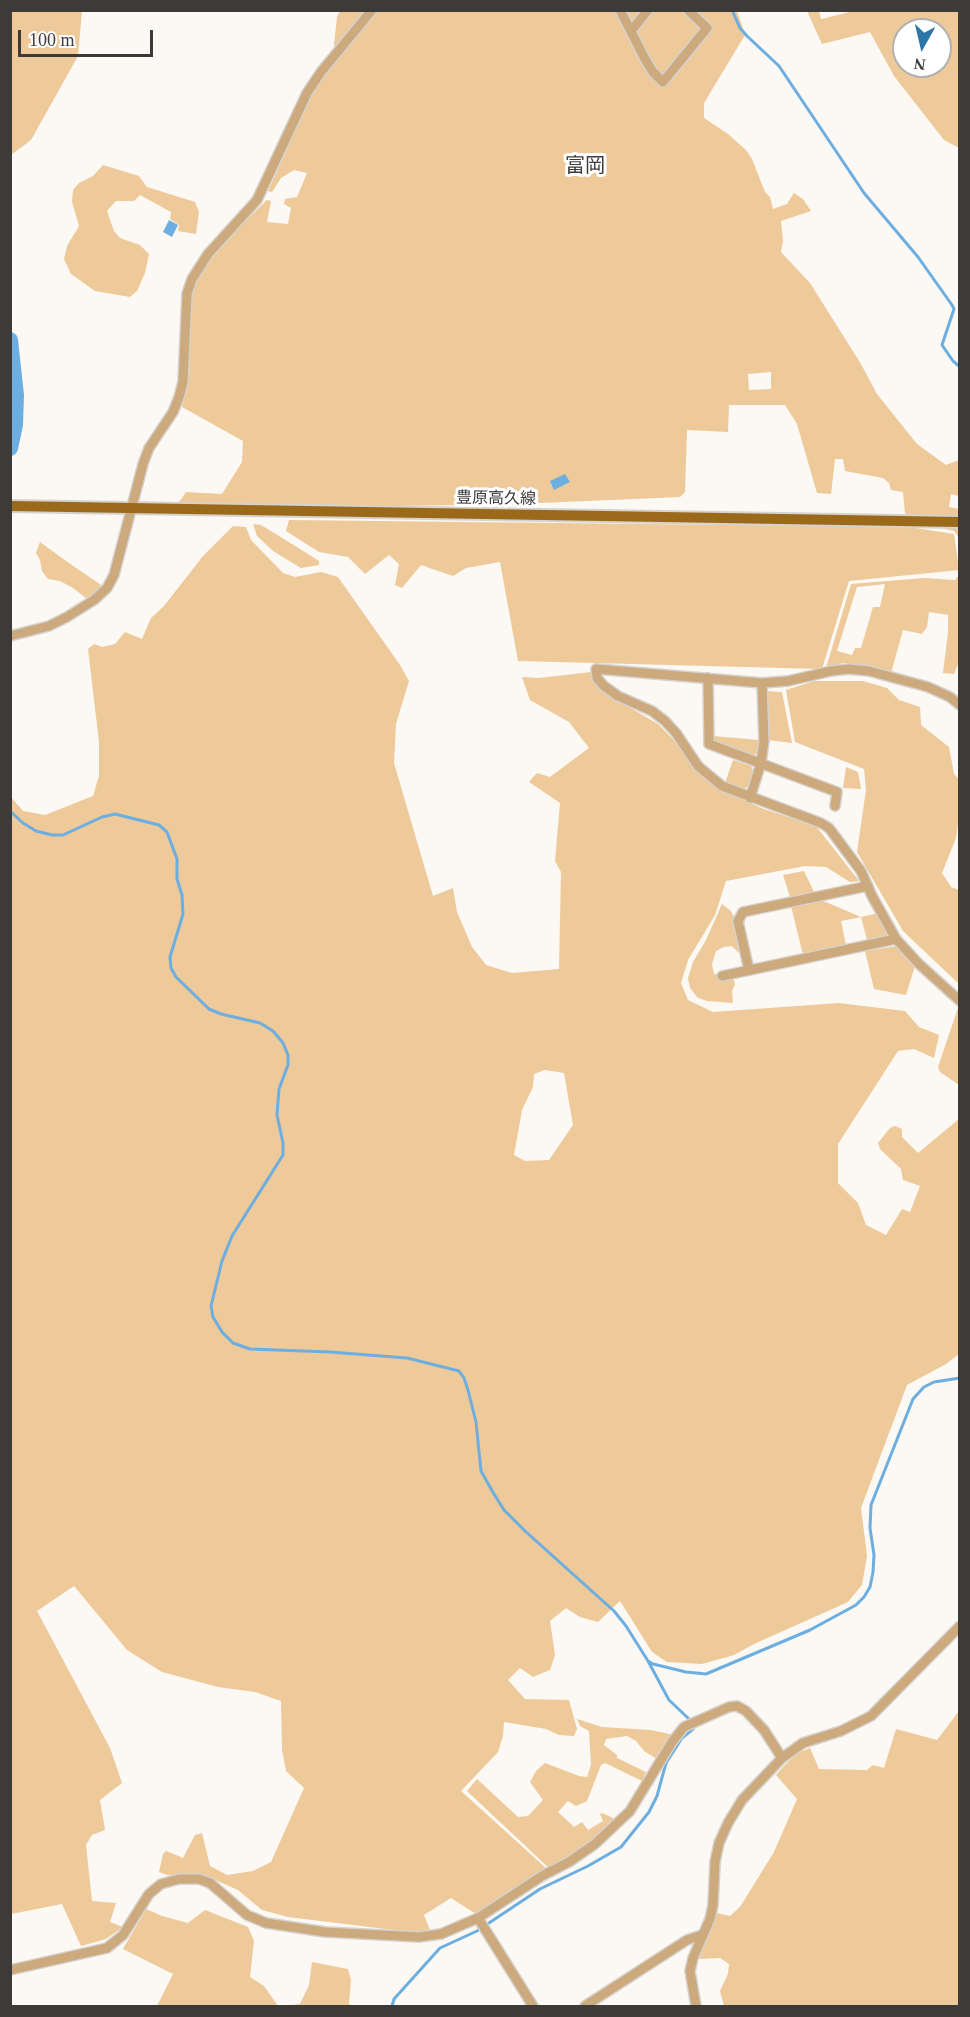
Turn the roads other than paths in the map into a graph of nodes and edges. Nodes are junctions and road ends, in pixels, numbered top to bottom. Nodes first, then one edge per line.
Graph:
1 (372, 10) edge
2 (620, 10) edge
3 (648, 10) edge
4 (688, 10) edge
5 (631, 31) junction
6 (10, 506) edge
7 (131, 508) junction
8 (960, 522) edge
9 (11, 636) edge
10 (708, 678) junction
11 (762, 683) junction
12 (960, 705) edge
13 (761, 763) junction
14 (750, 798) junction
15 (834, 806) dead end
16 (868, 886) junction
17 (896, 939) junction
18 (749, 970) junction
19 (722, 976) dead end
20 (960, 1001) edge
21 (960, 1626) edge
22 (782, 1758) junction
23 (478, 1918) junction
24 (702, 1935) junction
25 (10, 1970) edge
26 (533, 2007) edge
27 (585, 2007) edge
28 (696, 2007) edge

1 - 7 street
2 - 5 street
3 - 5 street
4 - 5 street
6 - 7 main road, 豊原高久線
7 - 8 main road, 豊原高久線
7 - 9 street
10 - 11 street
10 - 13 street
10 - 14 street
11 - 12 street
11 - 13 street
13 - 14 street
13 - 15 street
14 - 16 street
16 - 17 street
16 - 18 street
17 - 18 street
17 - 20 street
18 - 19 street
21 - 22 street
22 - 23 street
22 - 24 street
23 - 25 street
23 - 26 street
24 - 27 street
24 - 28 street

